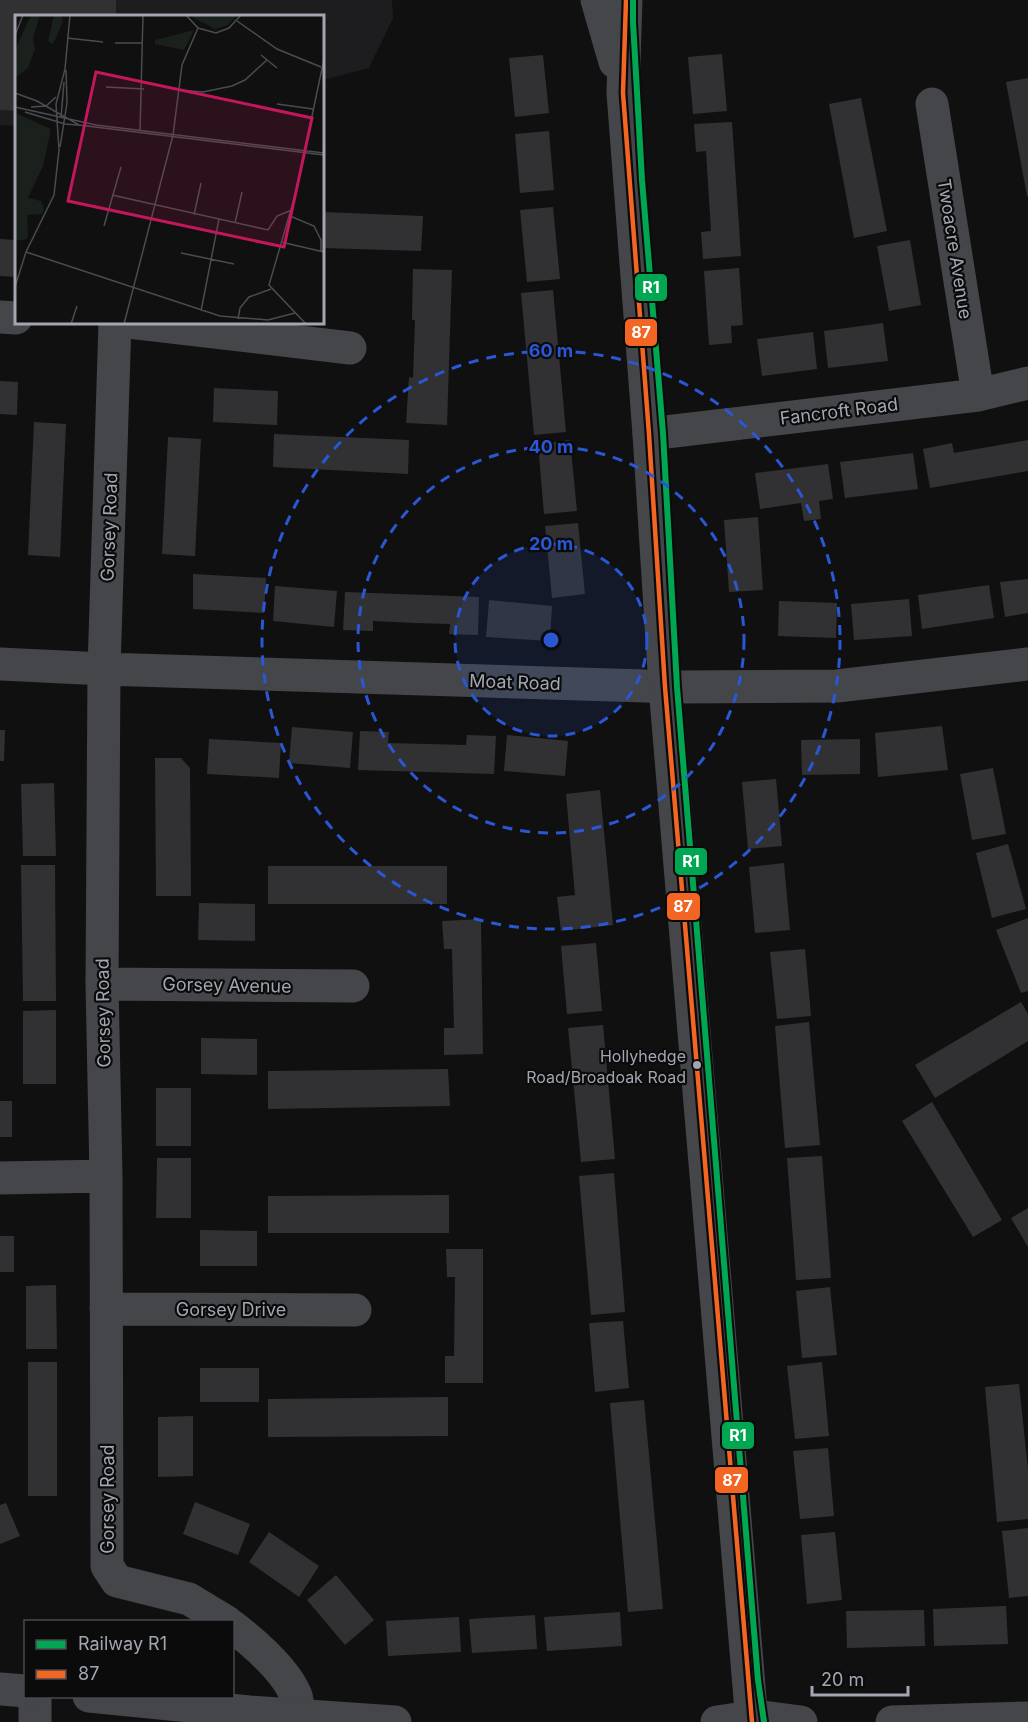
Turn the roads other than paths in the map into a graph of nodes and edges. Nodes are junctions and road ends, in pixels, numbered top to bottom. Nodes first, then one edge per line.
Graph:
1 (597, 0) edge
2 (626, 0) edge
3 (623, 93) junction
4 (932, 104) dead end
5 (0, 317) edge
6 (15, 318) edge
7 (115, 324) edge
8 (146, 324) edge
9 (350, 348) dead end
10 (1028, 383) edge
11 (978, 395) junction
12 (649, 434) junction
13 (0, 663) edge
14 (1028, 664) edge
15 (104, 669) junction
16 (665, 687) junction
17 (102, 984) junction
18 (353, 987) dead end
19 (106, 1176) junction
20 (0, 1178) edge
21 (106, 1309) junction
22 (355, 1310) dead end
23 (224, 1620) edge
24 (234, 1628) edge
25 (0, 1689) edge
26 (24, 1690) edge
27 (35, 1698) edge
28 (104, 1698) edge
29 (298, 1715) junction
30 (249, 1717) edge
31 (1028, 1718) edge
32 (751, 1720) edge
33 (35, 1722) edge
34 (395, 1722) edge
35 (717, 1722) edge
36 (801, 1722) edge
37 (892, 1722) edge

1 - 3 street
2 - 3 street
3 - 12 street
4 - 11 street, Twoacre Avenue
5 - 6 street
7 - 15 street, Gorsey Road
8 - 9 street
10 - 11 street, Fancroft Road
11 - 12 street, Fancroft Road
12 - 16 street
13 - 15 street, Moat Road
14 - 16 street, Moat Road
15 - 16 street, Moat Road
15 - 17 street, Gorsey Road
16 - 32 street
17 - 18 street, Gorsey Avenue
17 - 19 street, Gorsey Road
19 - 20 street
19 - 21 street, Gorsey Road
21 - 22 street, Gorsey Drive
21 - 23 street, Gorsey Road
24 - 29 street
25 - 26 street
27 - 33 street
28 - 30 street
29 - 30 street
29 - 34 street
31 - 37 street
32 - 35 street
32 - 36 street

